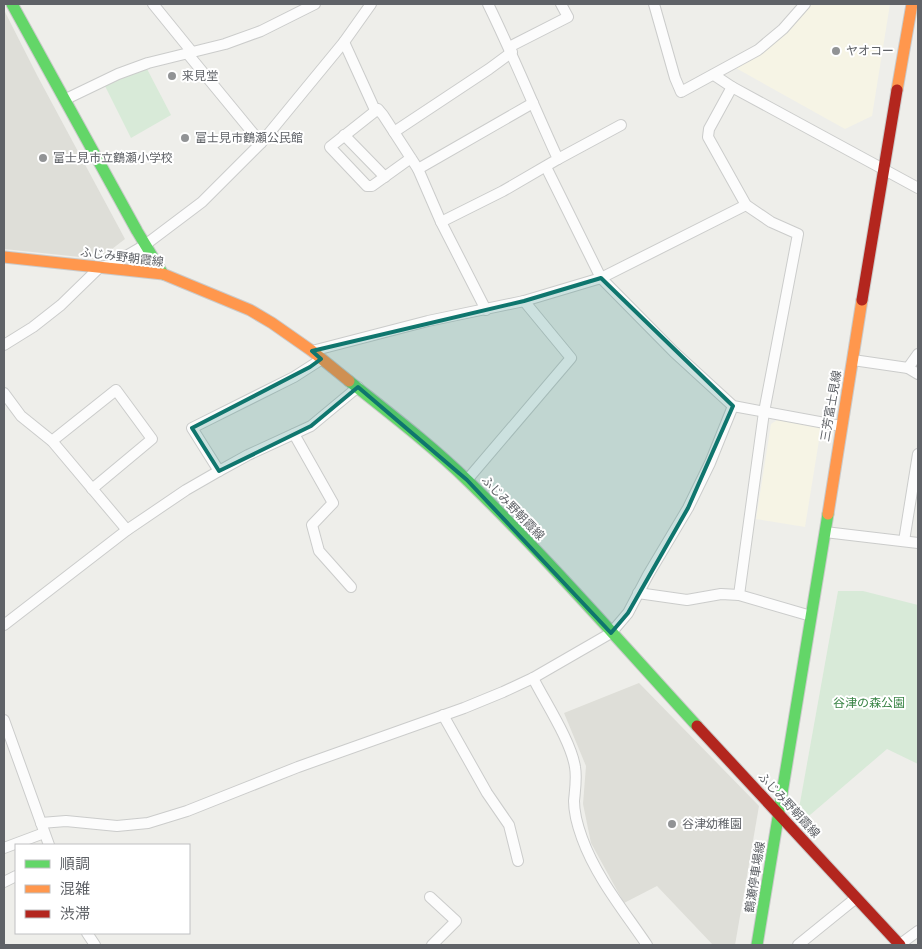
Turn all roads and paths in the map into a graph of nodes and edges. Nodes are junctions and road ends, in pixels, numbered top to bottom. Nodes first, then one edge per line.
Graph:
1 (12, 4) edge
2 (154, 4) edge
3 (315, 4) edge
4 (371, 4) edge
5 (488, 4) edge
6 (561, 4) edge
7 (654, 4) edge
8 (805, 4) edge
9 (912, 4) edge
10 (344, 42) junction
11 (510, 49) junction
12 (190, 52) junction
13 (714, 75) junction
14 (732, 87) junction
15 (66, 99) junction
16 (532, 103) junction
17 (375, 110) junction
18 (621, 125) dead end
19 (394, 132) junction
20 (344, 135) junction
21 (261, 143) junction
22 (411, 158) junction
23 (558, 159) junction
24 (546, 167) junction
25 (418, 169) junction
26 (883, 170) junction
27 (385, 177) junction
28 (918, 188) edge
29 (746, 205) junction
30 (441, 222) junction
31 (145, 245) junction
32 (4, 257) edge
33 (100, 266) junction
34 (163, 274) junction
35 (601, 278) junction
36 (524, 301) junction
37 (486, 310) junction
38 (4, 345) edge
39 (312, 351) junction
40 (918, 354) edge
41 (322, 359) junction
42 (853, 360) junction
43 (908, 368) junction
44 (918, 374) edge
45 (358, 387) junction
46 (4, 393) edge
47 (733, 406) junction
48 (764, 412) junction
49 (841, 426) junction
50 (294, 434) junction
51 (52, 441) junction
52 (918, 454) edge
53 (219, 472) junction
54 (467, 480) junction
55 (92, 489) junction
56 (127, 530) junction
57 (825, 532) junction
58 (904, 541) junction
59 (918, 543) edge
60 (351, 586) dead end
61 (638, 593) junction
62 (739, 595) junction
63 (811, 616) junction
64 (4, 625) edge
65 (612, 633) junction
66 (533, 678) junction
67 (443, 715) junction
68 (4, 720) edge
69 (779, 814) junction
70 (43, 828) junction
71 (49, 844) edge
72 (4, 848) edge
73 (518, 861) dead end
74 (430, 897) dead end
75 (856, 898) junction
76 (918, 931) edge
77 (88, 934) edge
78 (95, 945) edge
79 (432, 945) edge
80 (647, 945) edge
81 (757, 945) edge
82 (798, 945) edge
83 (900, 945) edge

1 - 15 main road
2 - 12 street
3 - 12 street
4 - 10 street
5 - 11 street
6 - 11 street
7 - 13 street
8 - 13 street
9 - 26 main road, 三芳富士見線
10 - 17 street
10 - 21 street
11 - 16 street
11 - 19 street
12 - 15 street
12 - 21 street
13 - 14 street
14 - 26 street
14 - 29 street
15 - 31 main road
16 - 23 street
16 - 25 street
17 - 19 street
17 - 20 street
18 - 23 street
19 - 22 street
20 - 27 street
20 - 27 street
21 - 31 street
22 - 25 street
22 - 27 street
23 - 24 street
24 - 30 street
24 - 35 street
25 - 30 street
26 - 28 street
26 - 42 main road, 三芳富士見線
29 - 35 street
29 - 48 street
30 - 37 street
31 - 33 street
31 - 34 main road
32 - 33 main road, ふじみ野朝霞線
33 - 34 main road, ふじみ野朝霞線
33 - 38 street
34 - 39 main road, ふじみ野朝霞線
35 - 36 street
35 - 47 street
36 - 37 street
36 - 54 street
37 - 39 street
39 - 41 main road, ふじみ野朝霞線
40 - 43 street
41 - 45 main road, ふじみ野朝霞線
41 - 53 street
42 - 43 street
42 - 49 main road, 三芳富士見線
43 - 44 street
45 - 50 street
45 - 54 main road, ふじみ野朝霞線
46 - 51 street
47 - 48 street
47 - 61 street
48 - 49 street
48 - 62 street
49 - 57 main road, 三芳富士見線
50 - 53 street
50 - 60 street
51 - 55 street
51 - 55 street
52 - 58 street
53 - 56 street
54 - 65 main road, ふじみ野朝霞線
55 - 56 street
56 - 64 street
57 - 58 street
57 - 63 main road, 三芳富士見線
58 - 59 street
61 - 62 street
61 - 65 street
62 - 63 street
63 - 69 main road, 三芳富士見線
65 - 66 street
65 - 69 main road, ふじみ野朝霞線
66 - 67 street
66 - 80 street
67 - 70 street
67 - 73 street
68 - 70 street
69 - 75 main road, ふじみ野朝霞線
69 - 81 main road, 鶴瀬停車場線
70 - 71 street
70 - 72 street
74 - 79 street
75 - 82 street
75 - 83 main road, ふじみ野朝霞線
76 - 83 street
77 - 78 street

